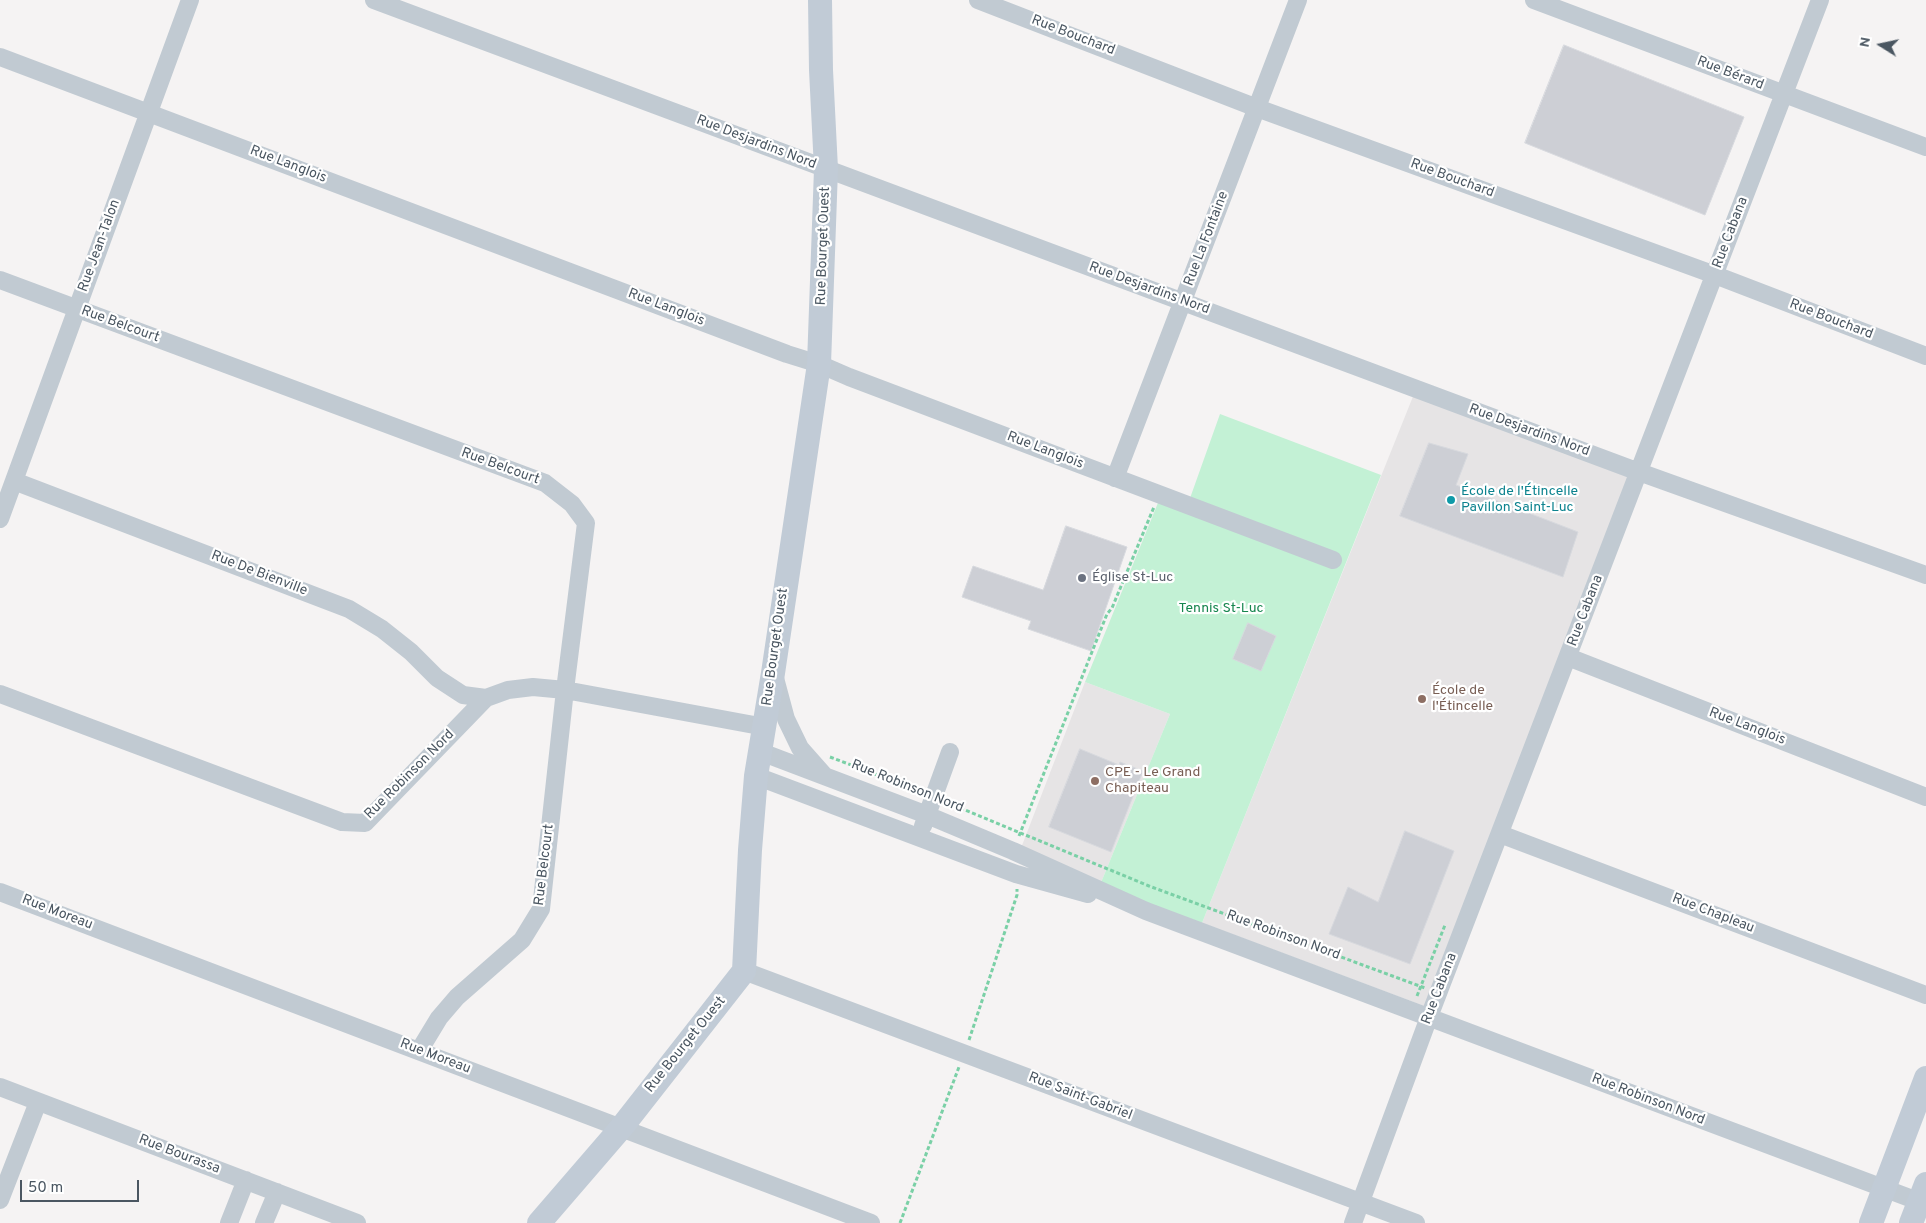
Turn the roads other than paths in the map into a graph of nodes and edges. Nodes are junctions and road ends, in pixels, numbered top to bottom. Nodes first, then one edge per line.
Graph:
1 (190, 0) edge
2 (374, 0) edge
3 (820, 0) edge
4 (978, 0) edge
5 (1298, 0) edge
6 (1534, 0) edge
7 (1820, 0) edge
8 (0, 57) edge
9 (1784, 94) junction
10 (1257, 108) junction
11 (148, 113) junction
12 (1926, 147) edge
13 (826, 169) junction
14 (1714, 275) junction
15 (0, 280) edge
16 (1183, 302) junction
17 (77, 309) junction
18 (1926, 356) edge
19 (819, 364) junction
20 (1639, 472) junction
21 (1115, 478) junction
22 (14, 481) junction
23 (0, 519) edge
24 (1333, 560) dead end
25 (1926, 576) edge
26 (1568, 657) junction
27 (773, 673) junction
28 (565, 690) junction
29 (0, 694) edge
30 (486, 698) junction
31 (764, 727) junction
32 (761, 752) junction
33 (950, 752) dead end
34 (756, 776) junction
35 (825, 776) junction
36 (1926, 797) edge
37 (927, 815) junction
38 (1500, 834) junction
39 (919, 836) junction
40 (0, 892) edge
41 (1146, 911) junction
42 (744, 971) junction
43 (1926, 995) edge
44 (1429, 1017) junction
45 (419, 1051) junction
46 (1926, 1078) edge
47 (0, 1087) edge
48 (38, 1102) junction
49 (621, 1128) junction
50 (246, 1180) junction
51 (1884, 1189) junction
52 (276, 1192) junction
53 (0, 1200) edge
54 (1361, 1202) junction
55 (1920, 1203) edge
56 (229, 1223) edge
57 (264, 1223) edge
58 (357, 1223) edge
59 (539, 1223) edge
60 (871, 1223) edge
61 (1353, 1223) edge
62 (1416, 1223) edge
63 (1871, 1223) edge

1 - 11 street, Rue Jean-Talon
2 - 13 street, Rue Desjardins Nord
3 - 13 street, Rue Bourget Ouest
4 - 10 street, Rue Bouchard
5 - 10 street, Rue La Fontaine
6 - 9 street, Rue Bérard
7 - 9 street, Rue Cabana
8 - 11 street, Rue Langlois
9 - 12 street, Rue Bérard
9 - 14 street, Rue Cabana
10 - 14 street, Rue Bouchard
10 - 16 street, Rue La Fontaine
11 - 17 street, Rue Jean-Talon
11 - 19 street, Rue Langlois
13 - 16 street, Rue Desjardins Nord
13 - 19 street, Rue Bourget Ouest
14 - 18 street, Rue Bouchard
14 - 20 street, Rue Cabana
15 - 17 street, Rue Belcourt
16 - 20 street, Rue Desjardins Nord
16 - 21 street, Rue La Fontaine
17 - 22 street, Rue Jean-Talon
17 - 28 street, Rue Belcourt
19 - 21 street, Rue Langlois
19 - 27 street, Rue Bourget Ouest
20 - 25 street, Rue Desjardins Nord
20 - 26 street, Rue Cabana
21 - 24 street, Rue Langlois
22 - 23 street, Rue Jean-Talon
22 - 30 street, Rue De Bienville
26 - 36 street, Rue Langlois
26 - 38 street, Rue Cabana
27 - 31 street, Rue Bourget Ouest
27 - 35 street
28 - 30 street, Rue Robinson Nord
28 - 31 street, Rue Robinson Nord
28 - 45 street, Rue Belcourt
29 - 30 street, Rue Robinson Nord
31 - 32 street, Rue Bourget Ouest
32 - 34 street, Rue Bourget Ouest
32 - 35 street, Rue Robinson Nord
33 - 37 street
34 - 39 street, Rue Robinson Nord
34 - 42 street, Rue Bourget Ouest
35 - 37 street, Rue Robinson Nord
37 - 39 street
37 - 41 street, Rue Robinson Nord
38 - 43 street, Rue Chapleau
38 - 44 street, Rue Cabana
39 - 41 street, Rue Robinson Nord
40 - 45 street, Rue Moreau
41 - 44 street, Rue Robinson Nord
42 - 49 street, Rue Bourget Ouest
42 - 54 street, Rue Saint-Gabriel
44 - 51 street, Rue Robinson Nord
44 - 54 street, Rue Cabana
45 - 49 street, Rue Moreau
46 - 51 street
47 - 48 street, Rue Bourassa
48 - 50 street, Rue Bourassa
48 - 53 street
49 - 59 street, Rue Bourget Ouest
49 - 60 street, Rue Moreau
50 - 52 street, Rue Bourassa
50 - 56 street
51 - 55 street, Rue Robinson Nord
51 - 63 street
52 - 57 street
52 - 58 street, Rue Bourassa
54 - 61 street, Rue Cabana
54 - 62 street, Rue Saint-Gabriel

